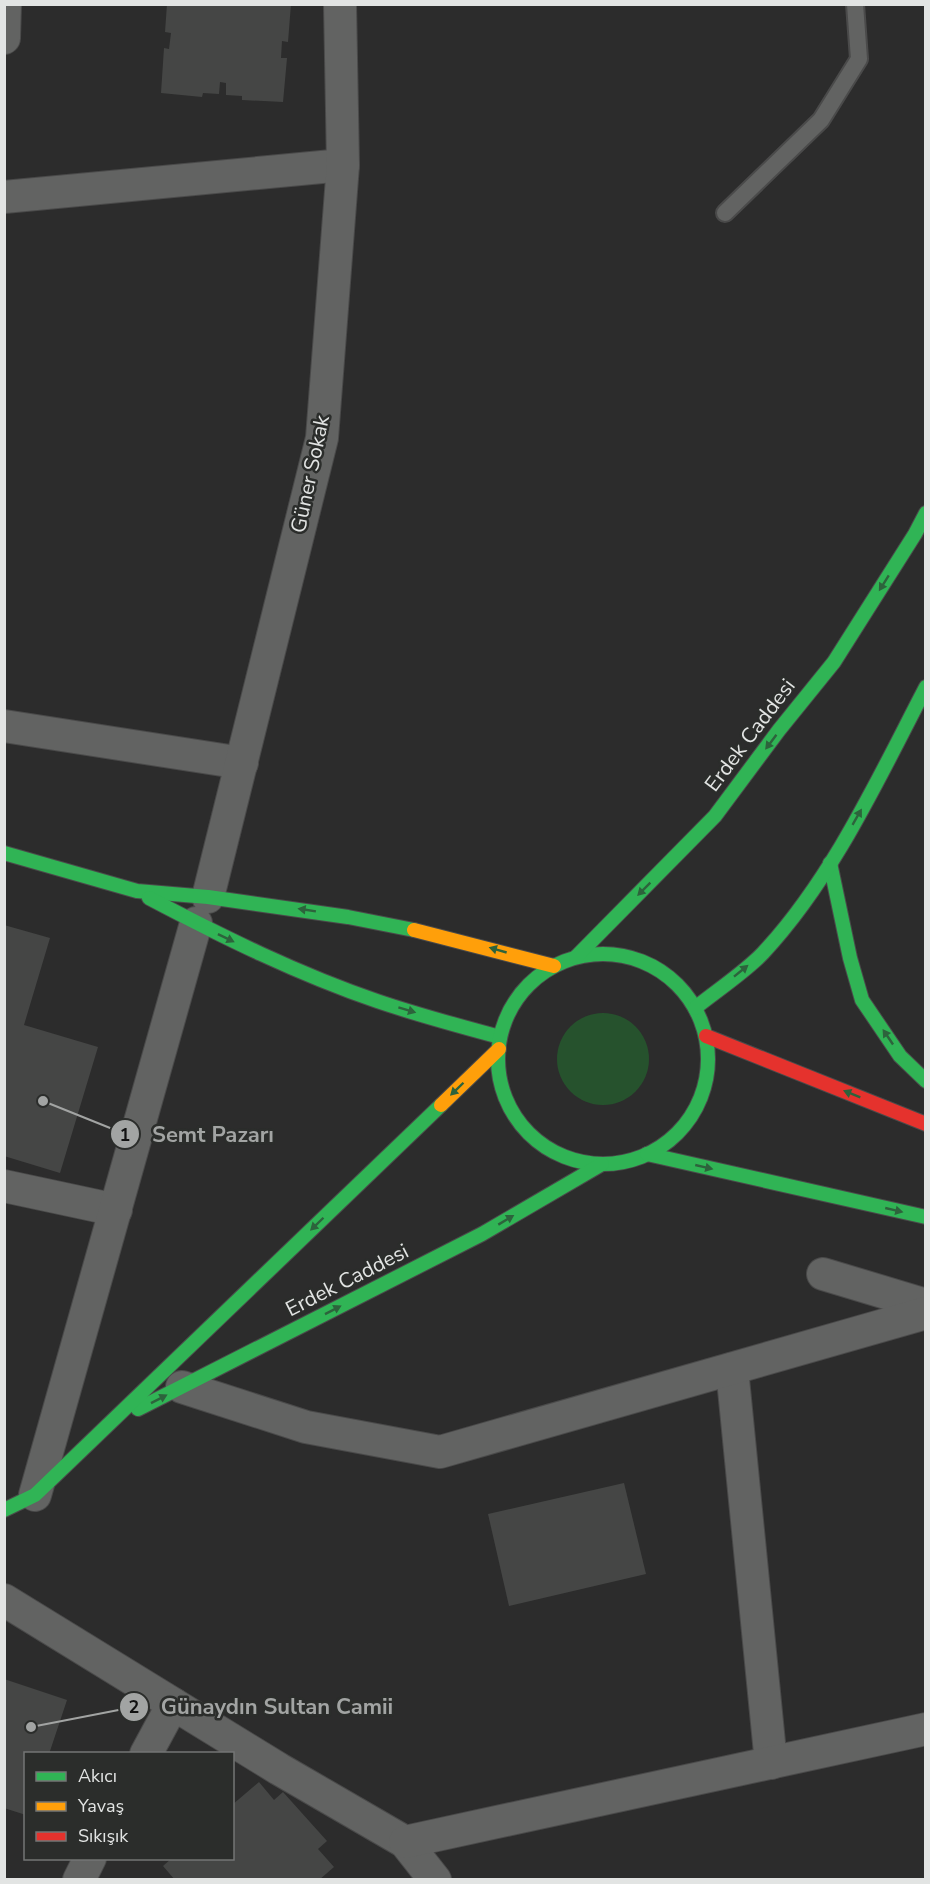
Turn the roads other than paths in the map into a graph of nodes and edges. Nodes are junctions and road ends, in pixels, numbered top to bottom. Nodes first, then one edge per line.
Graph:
1 (5, 4) edge
2 (340, 4) edge
3 (855, 4) edge
4 (4, 38) edge
5 (343, 165) junction
6 (4, 197) edge
7 (725, 213) dead end
8 (926, 513) edge
9 (920, 536) edge
10 (926, 687) edge
11 (4, 726) edge
12 (242, 763) junction
13 (4, 853) edge
14 (830, 863) junction
15 (137, 891) junction
16 (202, 910) junction
17 (576, 957) junction
18 (554, 966) junction
19 (695, 1008) junction
20 (706, 1036) junction
21 (500, 1043) junction
22 (926, 1082) edge
23 (926, 1124) edge
24 (647, 1154) junction
25 (602, 1164) junction
26 (4, 1186) edge
27 (116, 1210) junction
28 (926, 1217) edge
29 (823, 1274) dead end
30 (926, 1305) edge
31 (926, 1313) edge
32 (732, 1369) junction
33 (182, 1387) junction
34 (107, 1425) junction
35 (35, 1495) junction
36 (4, 1510) edge
37 (4, 1600) edge
38 (172, 1704) junction
39 (926, 1729) edge
40 (147, 1752) edge
41 (771, 1763) junction
42 (405, 1842) junction
43 (89, 1860) edge
44 (79, 1880) edge
45 (435, 1880) edge

1 - 4 street
2 - 5 street, Güner Sokak
3 - 7 lane
5 - 6 street
5 - 12 street, Güner Sokak
8 - 9 street, Erdek Caddesi
9 -> 17 street, Erdek Caddesi
14 -> 10 street
11 - 12 street
12 - 16 street, Güner Sokak
13 - 15 street
19 -> 14 street
22 -> 14 street
15 - 16 street
15 - 16 street
18 -> 16 street
16 -> 21 street
16 - 27 street, Güner Sokak
17 - 18 street
17 - 19 street
18 - 21 street
19 - 20 street
23 -> 20 street
20 - 24 street
21 - 25 street
21 -> 34 street, Erdek Caddesi
24 - 25 street
24 -> 28 street
33 -> 25 street, Erdek Caddesi
26 - 27 street
27 - 35 street, Güner Sokak
29 - 30 street
31 - 32 street
32 - 33 street
32 - 41 street
34 -> 33 street, Erdek Caddesi
34 - 35 street, Erdek Caddesi
35 - 36 street, Erdek Caddesi
37 - 38 street
38 - 40 street
38 - 42 street
39 - 41 street
41 - 42 street
42 - 45 street
43 - 44 street

